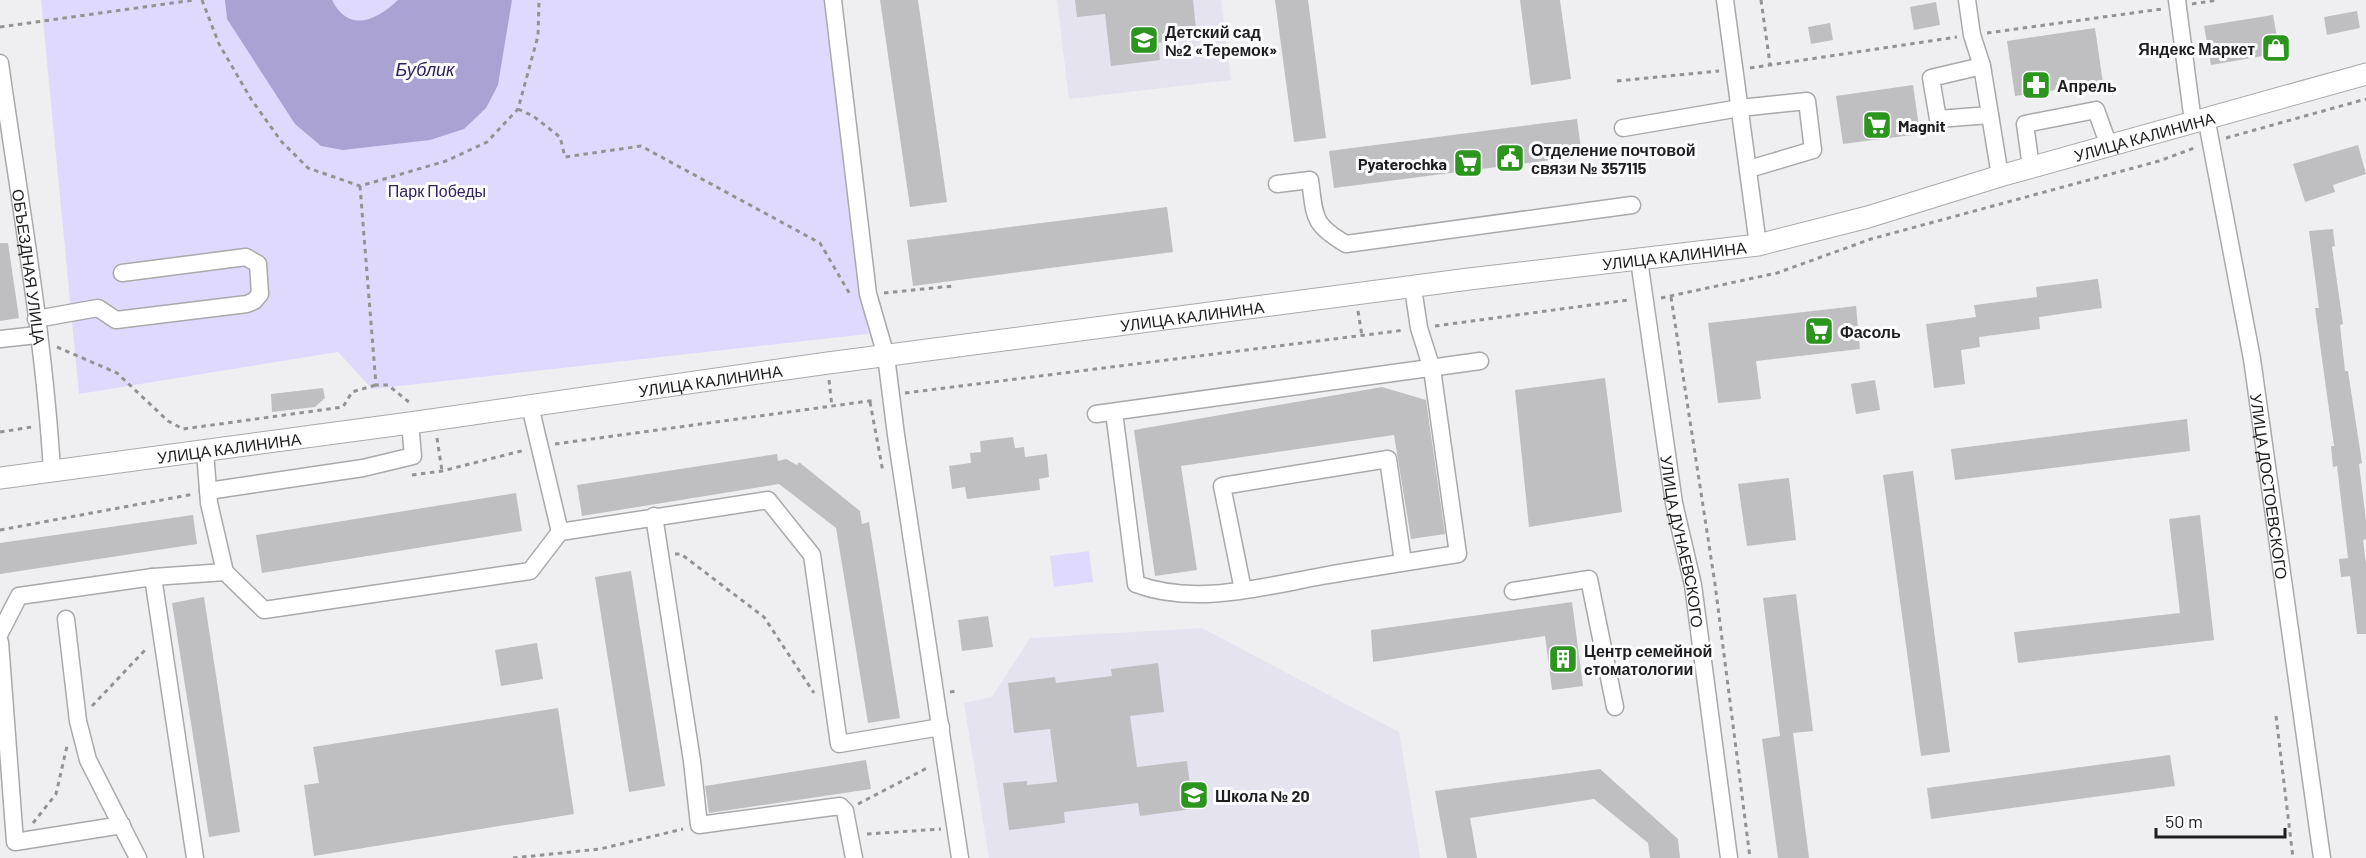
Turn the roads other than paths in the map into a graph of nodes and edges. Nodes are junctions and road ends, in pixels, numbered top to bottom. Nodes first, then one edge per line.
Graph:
1 (833, 0) edge
2 (1725, 0) edge
3 (1967, 0) edge
4 (2177, 3) edge
5 (0, 63) edge
6 (1982, 66) junction
7 (2366, 74) edge
8 (1740, 108) junction
9 (1990, 115) junction
10 (2200, 120) junction
11 (1623, 128) dead end
12 (2109, 146) junction
13 (2031, 167) junction
14 (1749, 169) junction
15 (2000, 176) junction
16 (1277, 184) dead end
17 (1632, 205) dead end
18 (1758, 245) junction
19 (1639, 260) junction
20 (122, 273) dead end
21 (1413, 288) junction
22 (37, 327) junction
23 (0, 339) edge
24 (886, 356) junction
25 (1480, 361) dead end
26 (1432, 369) junction
27 (530, 406) junction
28 (1114, 412) junction
29 (413, 413) junction
30 (1096, 414) dead end
31 (205, 451) junction
32 (52, 471) junction
33 (0, 478) edge
34 (209, 497) junction
35 (654, 516) junction
36 (560, 532) junction
37 (1403, 562) junction
38 (225, 572) junction
39 (153, 577) junction
40 (1243, 590) junction
41 (1513, 591) dead end
42 (66, 619) dead end
43 (0, 633) edge
44 (0, 642) edge
45 (1615, 707) dead end
46 (941, 727) junction
47 (122, 825) junction
48 (138, 858) edge
49 (195, 858) edge
50 (854, 858) edge
51 (960, 858) edge
52 (1729, 858) edge
53 (2322, 858) edge

1 - 24 street
2 - 8 street
3 - 6 street
4 - 10 street, УЛИЦА ДОСТОЕВСКОГО
5 - 22 street, ОБЪЕЗДНАЯ УЛИЦА
6 - 9 street
6 - 9 street
7 - 10 main road, УЛИЦА КАЛИНИНА
8 - 11 street
8 - 14 street
8 - 14 street
9 - 15 street
10 - 12 main road, УЛИЦА КАЛИНИНА
10 - 53 street, УЛИЦА ДОСТОЕВСКОГО
12 - 13 main road, УЛИЦА КАЛИНИНА
12 - 13 street
13 - 15 main road, УЛИЦА КАЛИНИНА
14 - 18 street
15 - 18 main road, УЛИЦА КАЛИНИНА
16 - 17 street
18 - 19 main road, УЛИЦА КАЛИНИНА
19 - 21 main road, УЛИЦА КАЛИНИНА
19 - 52 street, УЛИЦА ДУНАЕВСКОГО
20 - 22 street
21 - 24 main road, УЛИЦА КАЛИНИНА
21 - 26 street
22 - 23 street
22 - 32 street, ОБЪЕЗДНАЯ УЛИЦА
24 - 27 main road, УЛИЦА КАЛИНИНА
24 - 46 street
25 - 26 street
26 - 28 street
26 - 37 street
27 - 29 main road, УЛИЦА КАЛИНИНА
27 - 36 street
28 - 30 street
28 - 40 street
29 - 31 main road, УЛИЦА КАЛИНИНА
29 - 34 street
31 - 32 main road, УЛИЦА КАЛИНИНА
31 - 34 street
32 - 33 main road, УЛИЦА КАЛИНИНА
34 - 38 street
35 - 36 street
35 - 46 street
35 - 50 street
36 - 38 street
37 - 40 street
37 - 40 street
38 - 39 street
39 - 43 street
39 - 49 street
41 - 45 street
42 - 47 street
44 - 47 street
46 - 51 street
47 - 48 street

